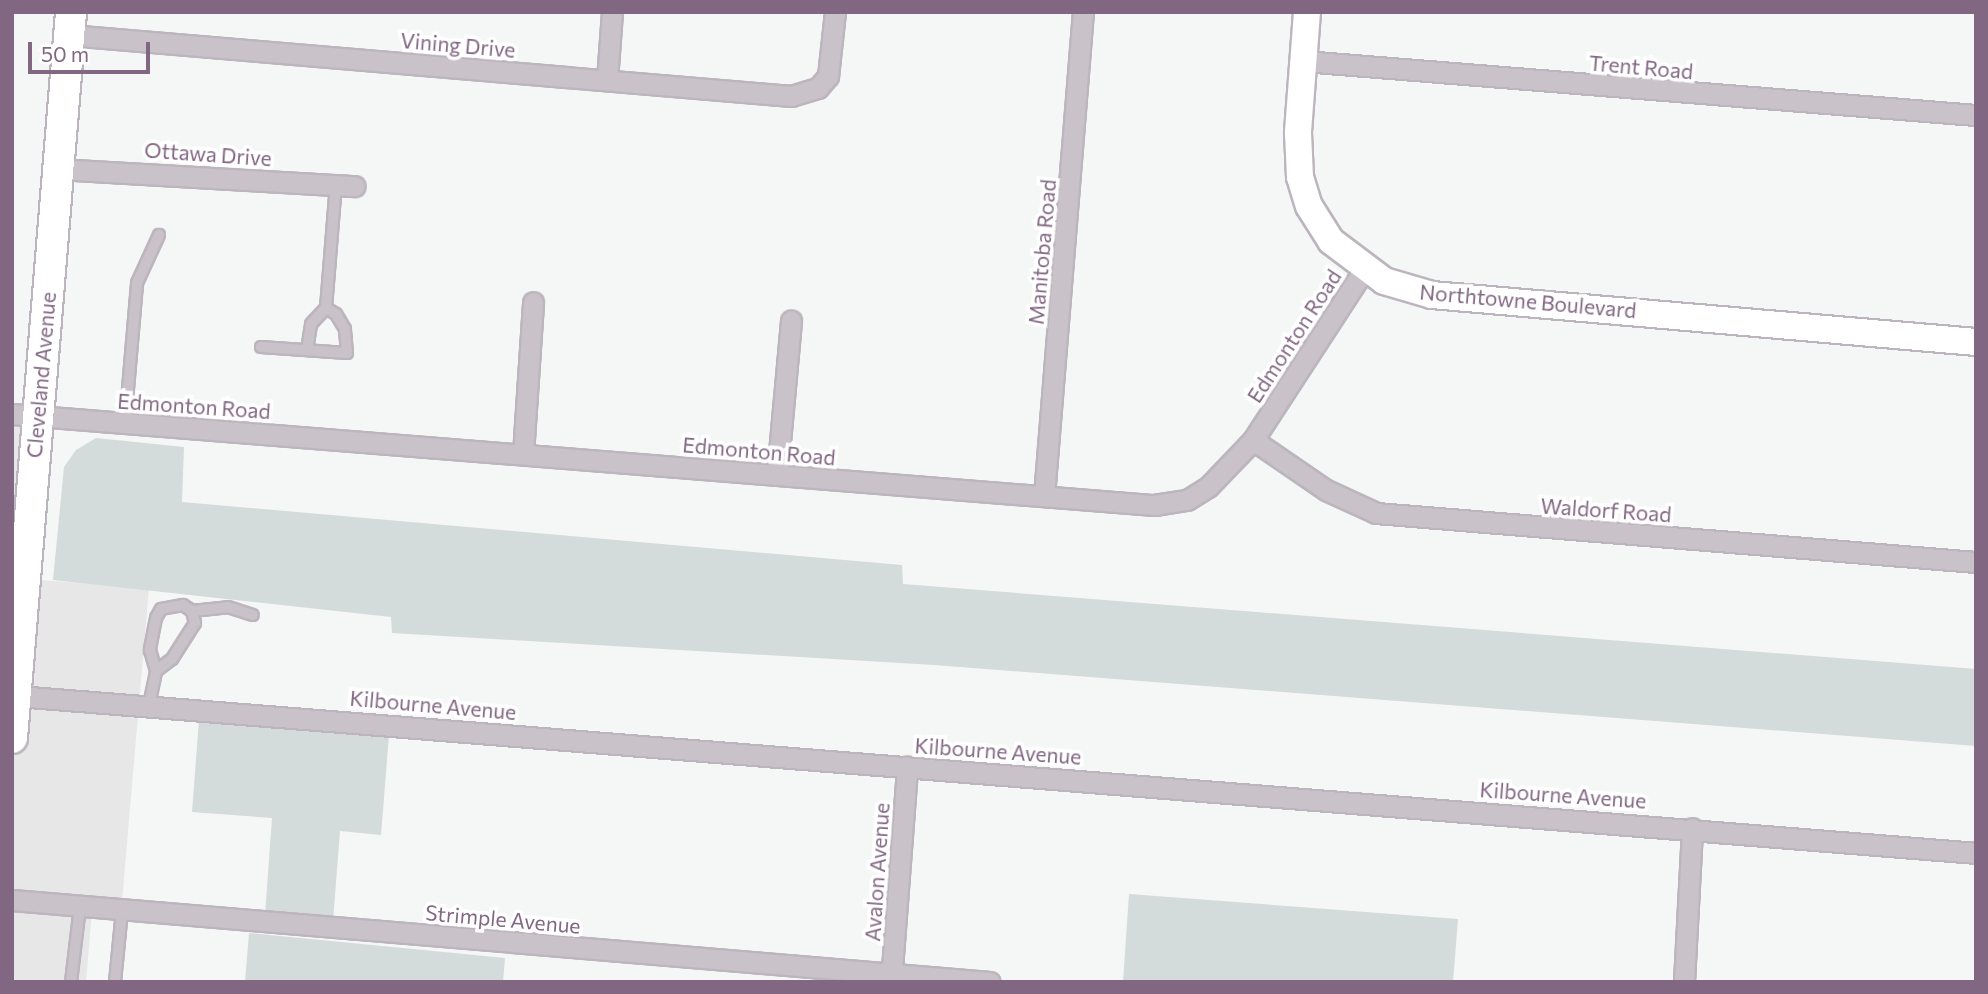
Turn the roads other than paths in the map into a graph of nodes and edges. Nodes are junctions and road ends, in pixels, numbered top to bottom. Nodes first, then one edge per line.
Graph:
1 (612, 12) edge
2 (835, 12) edge
3 (1083, 12) edge
4 (1307, 12) edge
5 (70, 23) edge
6 (1303, 61) junction
7 (607, 80) junction
8 (1976, 115) edge
9 (58, 169) junction
10 (345, 185) joint
11 (159, 235) dead end
12 (1364, 270) junction
13 (533, 302) dead end
14 (326, 308) junction
15 (791, 321) dead end
16 (1976, 342) edge
17 (261, 347) dead end
18 (307, 350) junction
19 (24, 415) edge
20 (125, 424) junction
21 (1253, 440) junction
22 (523, 454) junction
23 (777, 475) junction
24 (1044, 496) junction
25 (1976, 562) edge
26 (192, 611) junction
27 (253, 615) dead end
28 (156, 671) junction
29 (17, 696) junction
30 (149, 705) junction
31 (12, 738) edge
32 (908, 766) junction
33 (1692, 828) junction
34 (1976, 853) edge
35 (12, 900) edge
36 (79, 907) junction
37 (122, 911) junction
38 (891, 978) edge
39 (71, 982) edge
40 (115, 982) edge
41 (990, 982) edge
42 (1684, 982) edge

1 - 7 street
2 - 7 street, Vining Drive
3 - 24 street, Manitoba Road
4 - 6 street, Northtowne Boulevard
5 - 7 street, Vining Drive
5 - 9 main road, Cleveland Avenue
6 - 8 street, Trent Road
6 - 12 street, Northtowne Boulevard
9 - 10 street, Ottawa Drive
9 - 19 main road, Cleveland Avenue
10 - 14 lane
11 - 20 lane
12 - 16 street, Northtowne Boulevard
12 - 21 street, Edmonton Road
13 - 22 street
14 - 18 lane
14 - 18 lane
15 - 23 street
17 - 18 lane
19 - 20 street, Edmonton Road
19 - 29 main road, Cleveland Avenue
20 - 22 street, Edmonton Road
21 - 24 street, Edmonton Road
21 - 25 street, Waldorf Road
22 - 23 street, Edmonton Road
23 - 24 street, Edmonton Road
26 - 27 lane
26 - 28 lane
26 - 28 lane
28 - 30 lane
29 - 30 street, Kilbourne Avenue
29 - 31 main road, Cleveland Avenue
30 - 32 street, Kilbourne Avenue
32 - 33 street, Kilbourne Avenue
32 - 38 street, Avalon Avenue
33 - 34 street, Kilbourne Avenue
33 - 42 street
35 - 36 street, Strimple Avenue
36 - 37 street, Strimple Avenue
36 - 39 lane
37 - 38 street, Strimple Avenue
37 - 40 lane
38 - 41 street, Strimple Avenue

